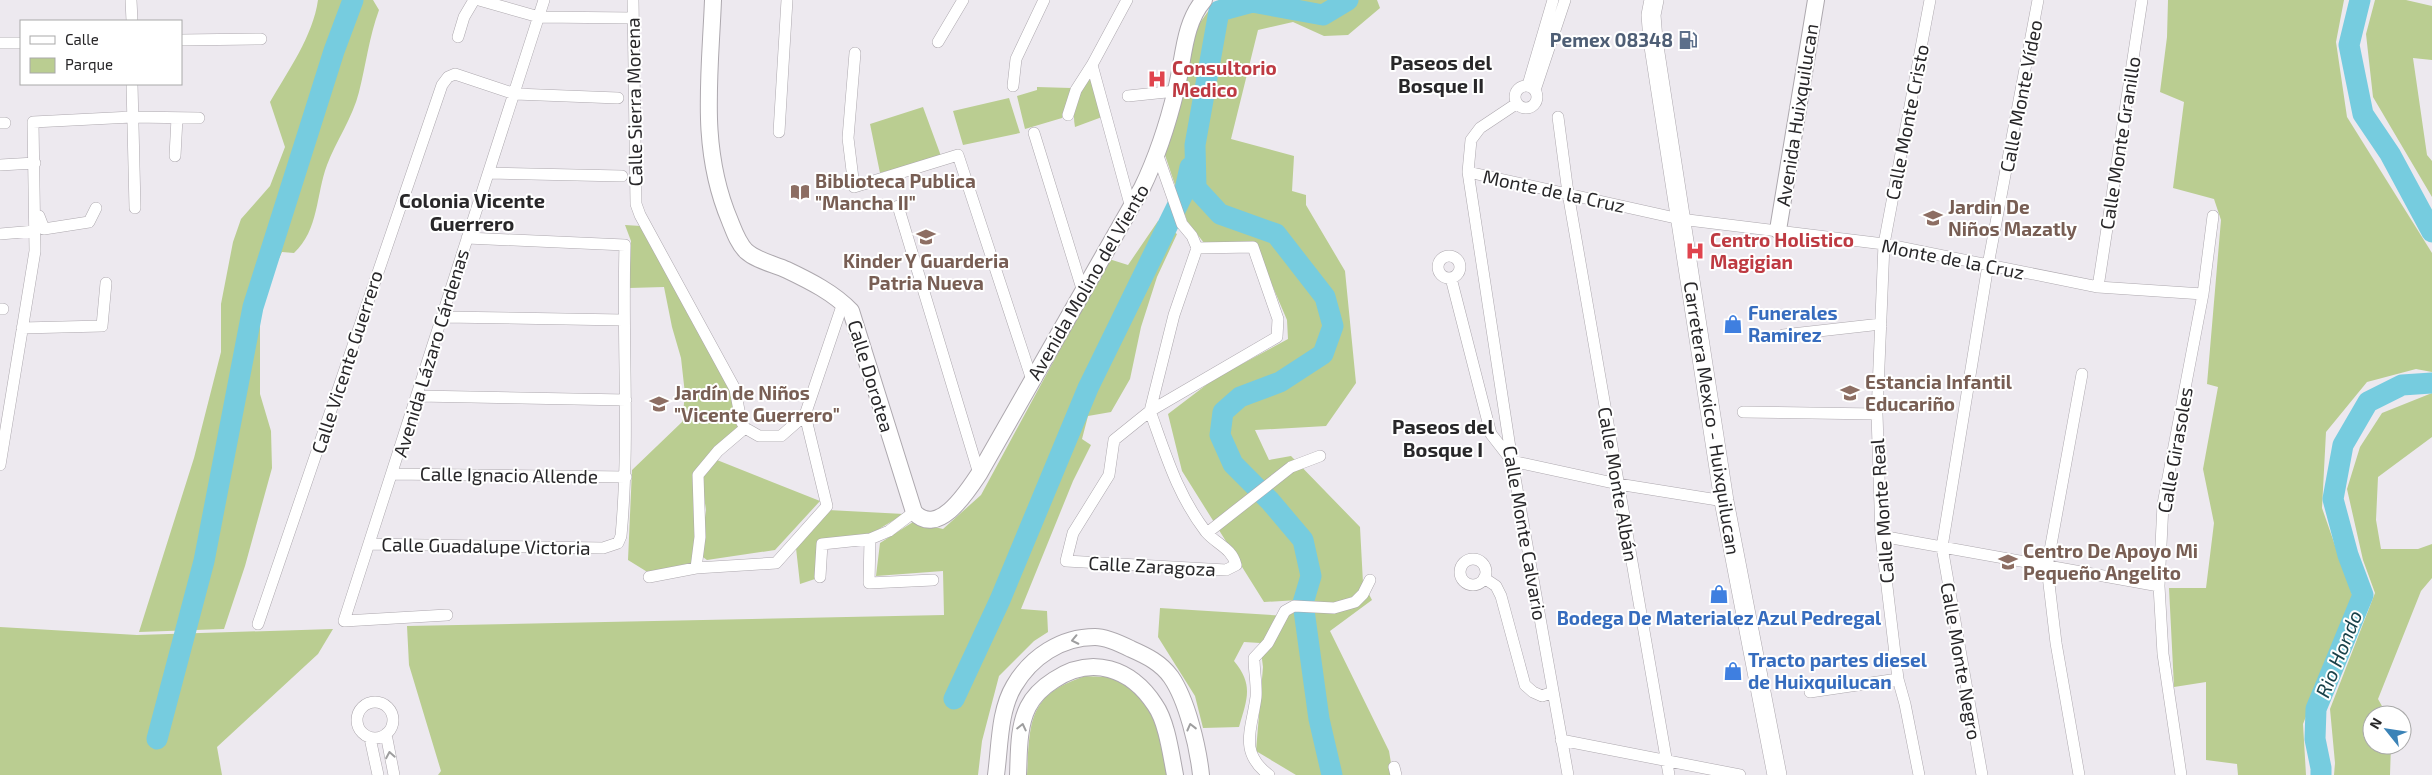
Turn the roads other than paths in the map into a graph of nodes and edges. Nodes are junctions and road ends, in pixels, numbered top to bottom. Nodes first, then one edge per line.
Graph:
1 (131, 0) edge
2 (474, 0) edge
3 (479, 0) edge
4 (544, 0) edge
5 (633, 0) edge
6 (713, 0) edge
7 (787, 0) edge
8 (963, 0) edge
9 (1044, 0) edge
10 (1127, 0) edge
11 (1204, 0) edge
12 (1553, 0) edge
13 (1564, 0) edge
14 (1654, 0) edge
15 (1816, 0) edge
16 (1930, 0) edge
17 (2038, 0) edge
18 (2142, 0) edge
19 (539, 17) junction
20 (632, 18) junction
21 (132, 20) edge
22 (458, 36) dead end
23 (261, 39) dead end
24 (182, 40) edge
25 (938, 42) dead end
26 (0, 43) edge
27 (20, 43) edge
28 (856, 53) dead end
29 (1092, 65) junction
30 (132, 85) edge
31 (1013, 86) dead end
32 (1531, 88) junction
33 (1176, 91) junction
34 (515, 94) junction
35 (1128, 96) dead end
36 (618, 98) dead end
37 (1516, 104) junction
38 (1068, 115) dead end
39 (132, 116) junction
40 (1558, 117) dead end
41 (177, 118) junction
42 (199, 118) dead end
43 (779, 132) dead end
44 (1034, 133) dead end
45 (1157, 153) junction
46 (175, 156) dead end
47 (34, 162) junction
48 (0, 165) edge
49 (490, 172) junction
50 (1468, 172) junction
51 (622, 176) dead end
52 (1568, 193) junction
53 (898, 206) dead end
54 (96, 208) dead end
55 (134, 208) dead end
56 (1131, 208) junction
57 (35, 216) junction
58 (2213, 216) dead end
59 (1680, 219) junction
60 (1778, 230) junction
61 (35, 231) junction
62 (0, 234) edge
63 (467, 238) junction
64 (1884, 244) junction
65 (1197, 248) junction
66 (1988, 265) junction
67 (1451, 278) dead end
68 (106, 283) dead end
69 (2098, 287) junction
70 (1082, 292) junction
71 (2203, 294) junction
72 (843, 303) junction
73 (443, 317) junction
74 (623, 320) junction
75 (1881, 324) junction
76 (22, 328) junction
77 (1783, 335) dead end
78 (2082, 374) dead end
79 (1032, 380) junction
80 (418, 396) junction
81 (11, 398) edge
82 (626, 400) junction
83 (1150, 411) junction
84 (1743, 412) dead end
85 (1877, 414) junction
86 (805, 415) junction
87 (745, 428) junction
88 (1320, 456) dead end
89 (1512, 461) junction
90 (0, 465) edge
91 (392, 474) junction
92 (979, 474) junction
93 (626, 477) junction
94 (1618, 484) junction
95 (1724, 501) junction
96 (914, 512) junction
97 (1207, 533) junction
98 (1880, 536) junction
99 (870, 539) junction
100 (369, 544) junction
101 (1942, 547) junction
102 (2047, 567) junction
103 (696, 568) junction
104 (649, 577) dead end
105 (820, 577) dead end
106 (1484, 578) dead end
107 (934, 580) dead end
108 (1370, 580) dead end
109 (2159, 586) junction
110 (446, 614) dead end
111 (258, 624) dead end
112 (1898, 679) junction
113 (1553, 692) junction
114 (1810, 692) dead end
115 (386, 734) junction
116 (370, 738) junction
117 (1561, 740) junction
118 (1666, 760) junction
119 (378, 775) edge
120 (394, 775) edge
121 (996, 775) edge
122 (1018, 775) edge
123 (1175, 775) edge
124 (1201, 775) edge
125 (1269, 775) edge
126 (1568, 775) edge
127 (1669, 775) edge
128 (1740, 775) edge
129 (1777, 775) edge
130 (1919, 775) edge
131 (1982, 775) edge
132 (2079, 775) edge
133 (2181, 775) edge

1 - 21 street
2 - 22 street
3 - 19 street
4 - 19 street, Avenida Lázaro Cárdenas
5 - 20 street, Calle Sierra Morena
6 - 72 street, Calle Dorotea
7 - 43 street
8 - 25 street
9 - 31 street
10 - 29 street
11 - 33 street, Avenida Molino del Viento
12 - 32 street
13 - 32 street
14 - 59 main road, Carretera Mexico - Huixquilucan
15 - 60 street, Avenida Huixquilucan
16 - 64 street, Calle Monte Cristo
17 - 66 street, Calle Monte Vídeo
18 - 69 street, Calle Monte Granillo
19 - 20 street
19 - 34 street, Avenida Lázaro Cárdenas
20 - 87 street, Calle Sierra Morena
23 - 24 street
26 - 27 street
28 - 79 street
29 - 38 street
29 - 56 street
30 - 39 street
32 - 37 street
32 - 37 street, Calle Monte Calvario
33 - 35 street
33 - 45 street, Avenida Molino del Viento
34 - 36 street
34 - 49 street, Avenida Lázaro Cárdenas
34 - 111 street, Calle Vicente Guerrero
37 - 50 street, Calle Monte Calvario
39 - 41 street
39 - 47 street
39 - 55 street
40 - 52 street, Calle Monte Albán
41 - 42 street
41 - 46 street
44 - 70 street
45 - 56 street, Avenida Molino del Viento
45 - 65 street
47 - 48 street
47 - 57 street
49 - 51 street
49 - 63 street, Avenida Lázaro Cárdenas
50 - 52 street, Monte de la Cruz
50 - 89 street, Calle Monte Calvario
52 - 59 street, Monte de la Cruz
52 - 94 street, Calle Monte Albán
53 - 92 street
54 - 57 street
56 - 70 street, Avenida Molino del Viento
57 - 61 street
58 - 71 street, Calle Girasoles
59 - 60 street, Monte de la Cruz
59 - 95 main road, Carretera Mexico - Huixquilucan
60 - 64 street, Monte de la Cruz
61 - 62 street
61 - 76 street
63 - 73 street, Avenida Lázaro Cárdenas
63 - 74 street
64 - 66 street, Monte de la Cruz
64 - 75 street, Calle Monte Real
65 - 83 street
65 - 83 street
66 - 69 street, Monte de la Cruz
66 - 101 street, Calle Monte Vídeo
67 - 89 street
68 - 76 street
69 - 71 street, Monte de la Cruz
70 - 79 street, Avenida Molino del Viento
71 - 109 street, Calle Girasoles
72 - 86 street
72 - 96 street, Calle Dorotea
73 - 74 street
73 - 80 street, Avenida Lázaro Cárdenas
74 - 82 street
75 - 77 street
75 - 85 street, Calle Monte Real
76 - 81 street
78 - 102 street
79 - 92 street, Avenida Molino del Viento
80 - 82 street
80 - 91 street, Avenida Lázaro Cárdenas
81 - 90 street
82 - 93 street
83 - 97 street, Calle Zaragoza
83 - 97 street, Calle Zaragoza
84 - 85 street
85 - 98 street, Calle Monte Real
86 - 87 street
86 - 103 street
87 - 103 street
88 - 97 street
89 - 94 street
89 - 113 street, Calle Monte Calvario
91 - 93 street, Calle Ignacio Allende
91 - 100 street, Avenida Lázaro Cárdenas
92 - 96 street, Avenida Molino del Viento
93 - 100 street, Calle Guadalupe Victoria
94 - 95 street
94 - 118 street, Calle Monte Albán
95 - 129 main road, Carretera Mexico - Huixquilucan
96 - 99 street
98 - 101 street
98 - 112 street, Calle Monte Real
99 - 105 street
99 - 107 street
100 - 110 street, Avenida Lázaro Cárdenas
101 - 102 street
101 - 131 street, Calle Monte Negro
102 - 109 street
102 - 132 street
103 - 104 street
106 - 113 street
108 - 125 street
109 - 133 street, Calle Girasoles
112 - 114 street
112 - 130 street, Calle Monte Real
113 - 117 street, Calle Monte Calvario
115 - 116 street
115 - 116 street
120 -> 115 street
116 - 119 street
117 - 118 street
117 - 126 street, Calle Monte Calvario
118 - 127 street, Calle Monte Albán
118 - 128 street
124 -> 121 street
122 -> 123 street

